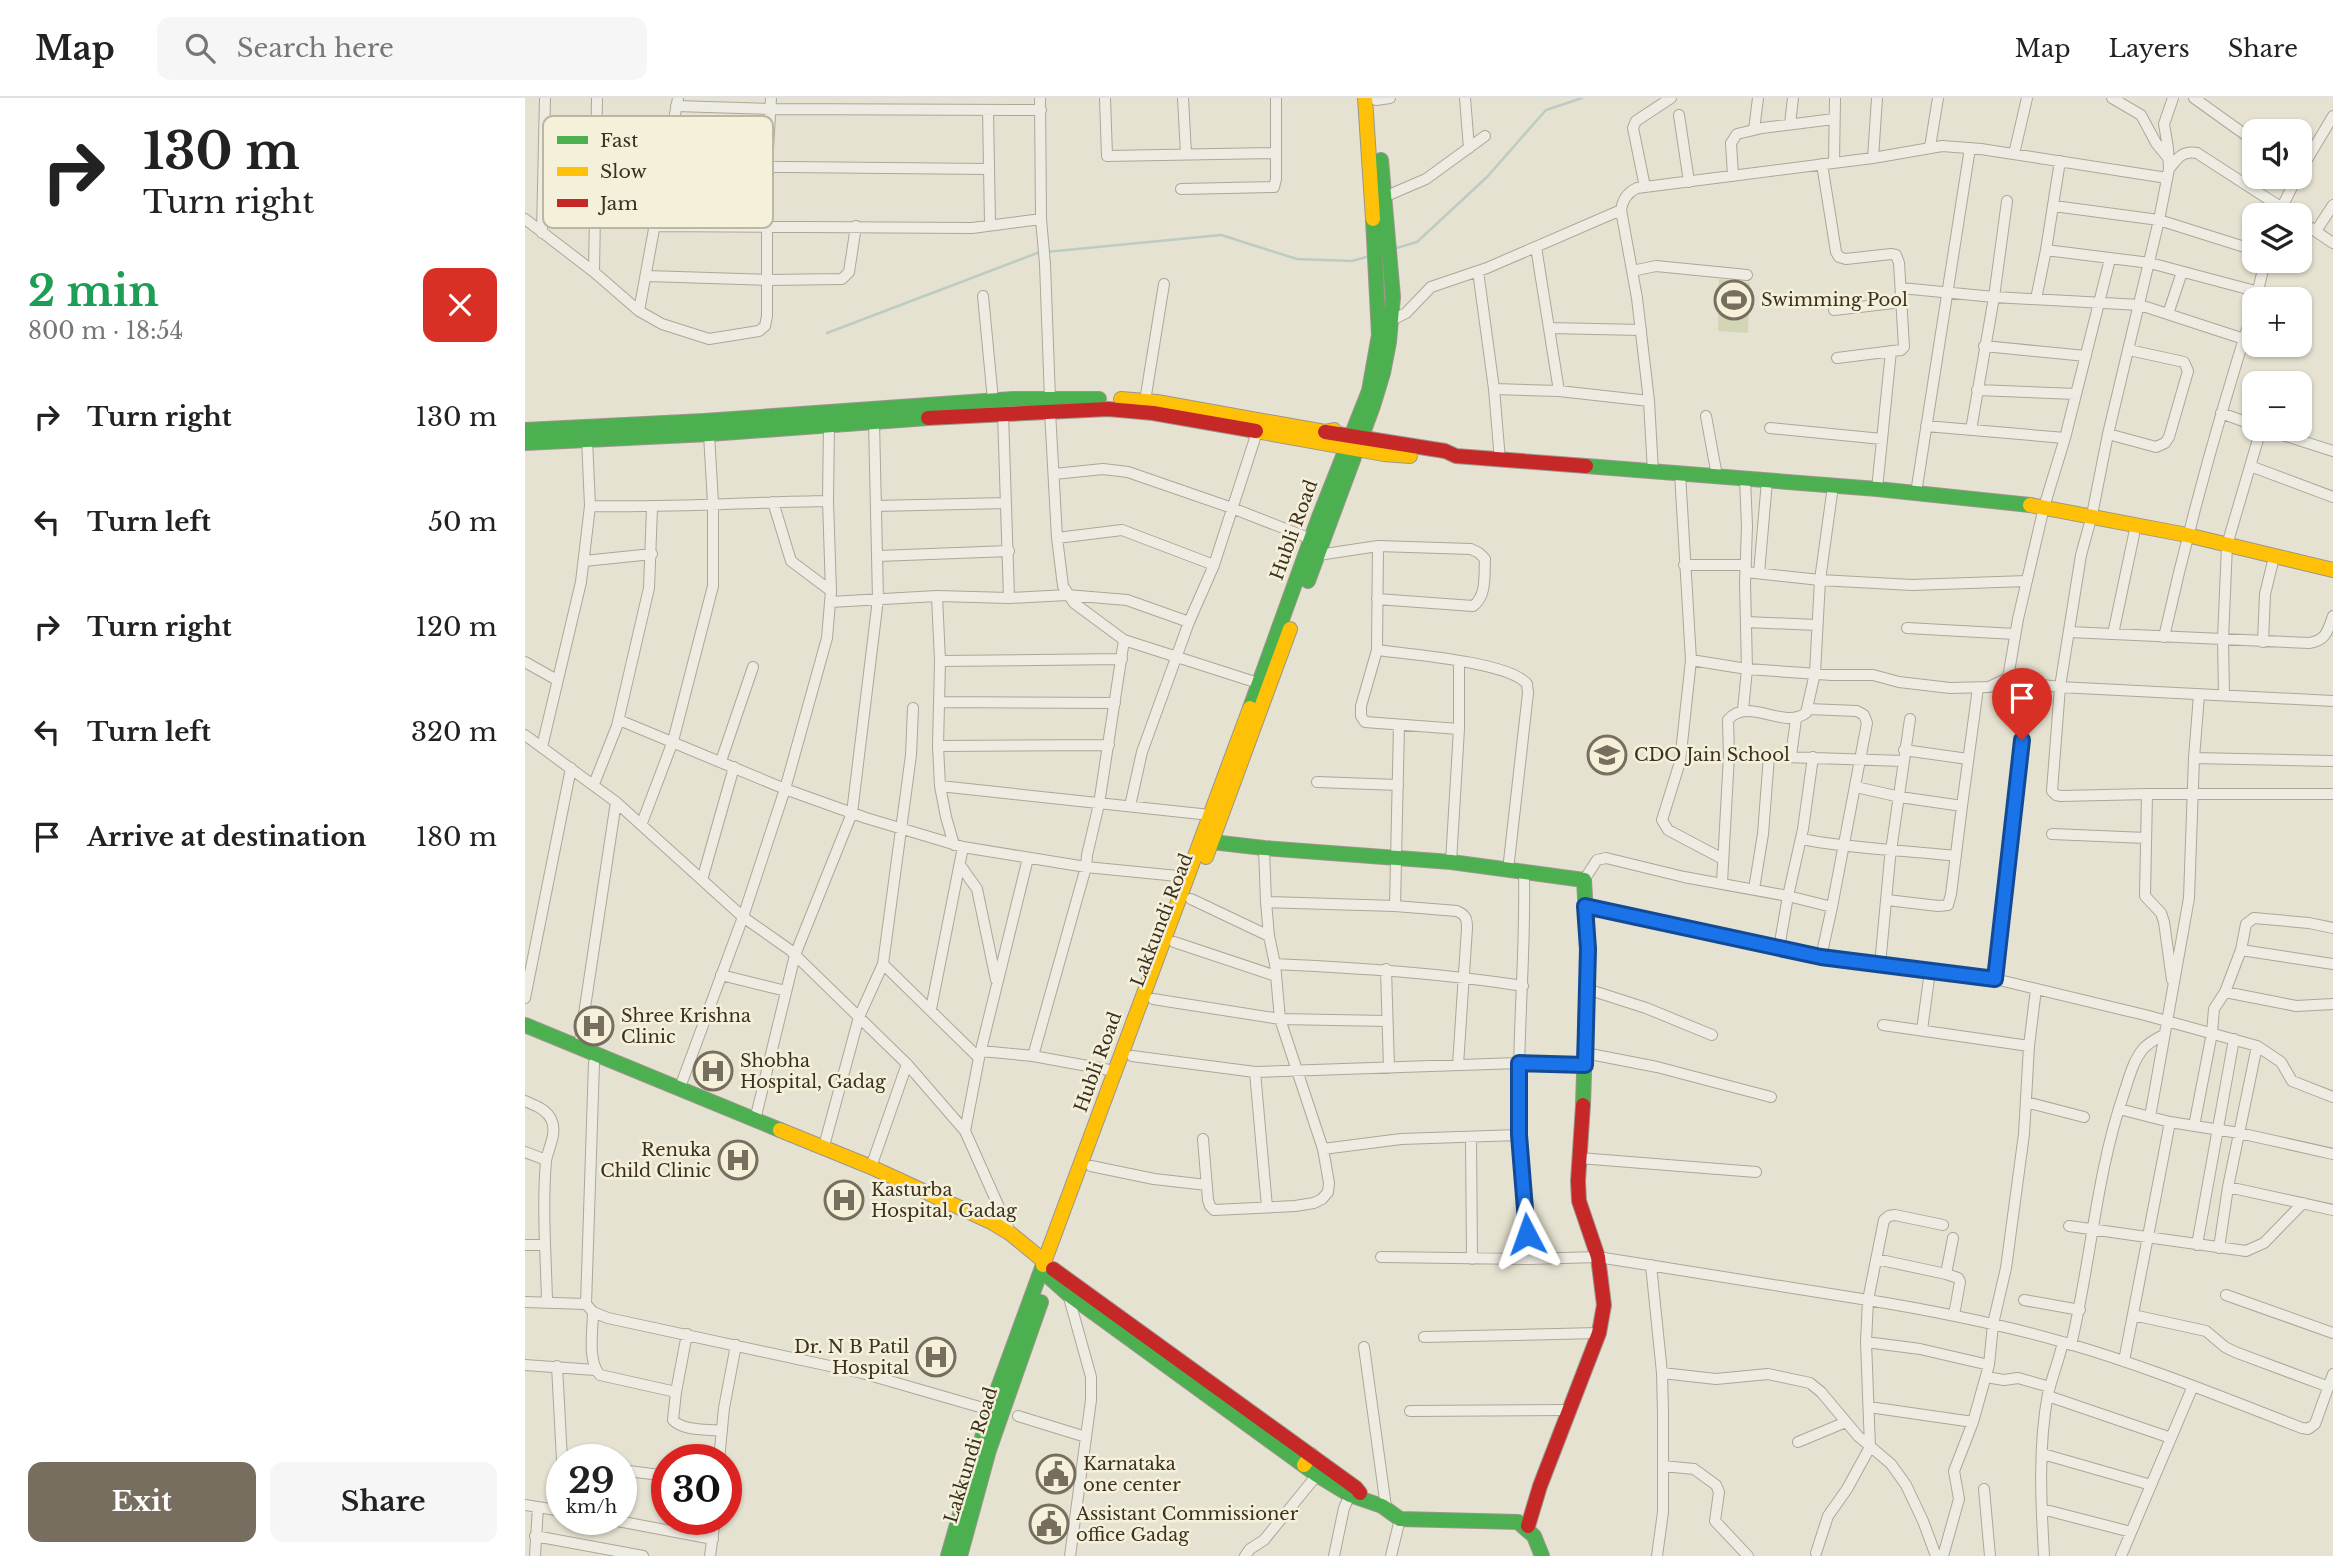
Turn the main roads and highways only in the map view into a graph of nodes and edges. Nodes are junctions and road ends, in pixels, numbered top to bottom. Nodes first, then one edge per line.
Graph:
1 (1377, 98) edge
2 (1380, 218) junction
3 (1050, 405) junction
4 (1366, 410) junction
5 (525, 430) edge
6 (1323, 437) junction
7 (525, 443) edge
8 (1353, 443) junction
9 (1385, 448) junction
10 (1343, 471) junction
11 (2333, 570) edge
12 (1212, 842) junction
13 (525, 1025) edge
14 (525, 1034) edge
15 (1047, 1270) junction
16 (1308, 1460) junction
17 (1356, 1496) junction
18 (1528, 1527) junction
19 (1544, 1555) edge
20 (948, 1556) edge
21 (960, 1556) edge

1 - 2 main road
1 - 2 main road
2 - 4 main road, Hubli Road
2 - 4 main road
3 - 5 main road
3 - 6 main road
3 - 6 main road
3 - 7 main road
4 - 6 main road
4 - 8 main road, Hubli Road
4 - 9 main road
6 - 8 main road
6 - 10 main road
8 - 9 main road
8 - 10 main road, Hubli Road
9 - 10 main road
9 - 11 main road
10 - 12 main road, Lakkundi Road
10 - 15 main road, Hubli Road
12 - 15 main road, Lakkundi Road
12 - 18 main road
13 - 15 main road
14 - 15 main road
15 - 16 main road
15 - 16 main road
15 - 20 main road, Hubli Road
15 - 21 main road, Lakkundi Road
16 - 17 main road
16 - 17 main road
17 - 18 main road
18 - 19 main road

